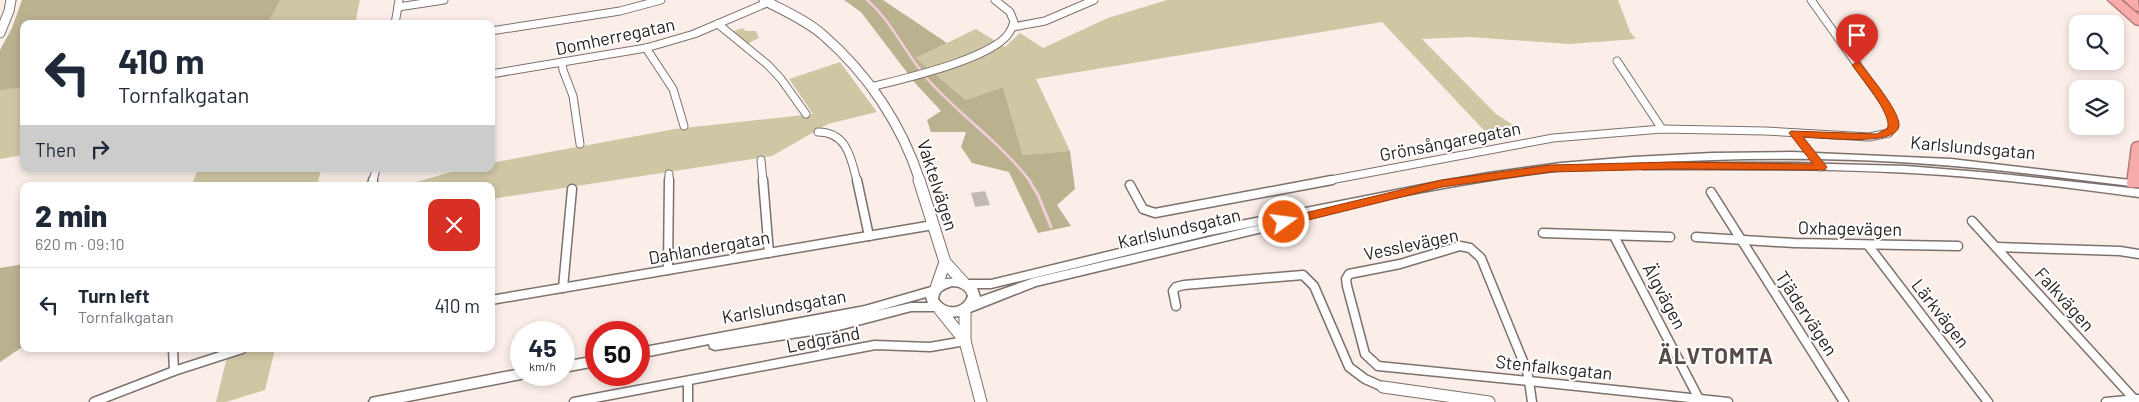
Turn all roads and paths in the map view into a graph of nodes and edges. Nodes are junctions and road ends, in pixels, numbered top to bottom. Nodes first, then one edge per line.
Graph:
1 (11, 0) edge
2 (444, 0) edge
3 (662, 0) edge
4 (994, 0) edge
5 (1094, 0) edge
6 (1811, 0) edge
7 (2114, 0) edge
8 (767, 1) edge
9 (399, 4) edge
10 (2133, 7) edge
11 (396, 20) edge
12 (2139, 22) edge
13 (718, 24) junction
14 (1013, 27) junction
15 (2139, 29) edge
16 (495, 30) edge
17 (0, 33) edge
18 (646, 48) junction
19 (1617, 61) dead end
20 (562, 62) junction
21 (495, 73) edge
22 (871, 88) junction
23 (806, 114) dead end
24 (684, 126) dead end
25 (1662, 129) junction
26 (818, 132) dead end
27 (1795, 133) junction
28 (580, 144) dead end
29 (2139, 146) edge
30 (1813, 157) junction
31 (761, 160) dead end
32 (2138, 165) edge
33 (1564, 167) junction
34 (1821, 167) junction
35 (669, 174) dead end
36 (1130, 185) dead end
37 (2138, 187) edge
38 (572, 189) dead end
39 (1400, 192) junction
40 (1711, 192) dead end
41 (1972, 221) dead end
42 (933, 225) junction
43 (1543, 233) dead end
44 (869, 236) junction
45 (1614, 236) junction
46 (1670, 237) dead end
47 (1696, 237) dead end
48 (1742, 241) junction
49 (1868, 245) junction
50 (1958, 246) dead end
51 (1996, 247) junction
52 (769, 253) junction
53 (2139, 254) edge
54 (945, 262) junction
55 (668, 270) junction
56 (965, 284) junction
57 (563, 288) junction
58 (935, 289) junction
59 (495, 299) edge
60 (1176, 306) dead end
61 (938, 308) junction
62 (967, 308) junction
63 (965, 342) junction
64 (650, 351) edge
65 (173, 352) edge
66 (233, 352) edge
67 (650, 352) edge
68 (1376, 364) joint
69 (174, 371) junction
70 (510, 376) edge
71 (688, 381) junction
72 (1529, 381) junction
73 (1383, 387) joint
74 (1699, 399) junction
75 (2137, 399) edge
76 (94, 402) edge
77 (376, 402) edge
78 (574, 402) edge
79 (688, 402) edge
80 (981, 402) edge
81 (1489, 402) edge
82 (1532, 402) edge
83 (1728, 402) edge
84 (1844, 402) edge
85 (1988, 402) edge
86 (2106, 402) edge

1 - 17 street
2 - 9 street
3 - 16 street
4 - 14 street
5 - 14 street
6 - 27 street, Grönsångaregatan
7 - 10 highway
8 - 13 street, Domherregatan
8 - 22 street, Vaktelvägen
9 - 11 street
10 - 12 highway
10 - 15 highway
13 - 18 street, Domherregatan
13 - 23 street
14 - 22 street
18 - 20 street, Domherregatan
18 - 24 street
19 - 25 street
20 - 21 street, Domherregatan
20 - 28 street
22 - 42 street, Vaktelvägen
25 - 27 street, Grönsångaregatan
25 - 36 street, Grönsångaregatan
26 - 44 street
27 - 30 street
29 - 32 highway
30 - 33 main road, Karlslundsgatan
30 - 34 street
30 - 37 main road, Karlslundsgatan
31 - 52 street
32 - 37 highway
33 - 34 main road, Karlslundsgatan
33 - 39 main road, Karlslundsgatan
34 - 37 main road, Karlslundsgatan
35 - 55 street
38 - 57 street
39 - 56 main road, Karlslundsgatan
39 - 62 main road, Karlslundsgatan
40 - 48 street
41 - 51 street, Falkvägen
42 - 44 street, Dahlandergatan
42 - 54 street, Vaktelvägen
43 - 45 street
44 - 52 street, Dahlandergatan
45 - 46 street
45 - 74 street, Älgvägen
47 - 48 street, Oxhagevägen
48 - 49 street, Oxhagevägen
48 - 84 street, Tjädervägen
49 - 50 street, Oxhagevägen
49 - 85 street, Lärkvägen
51 - 53 street
51 - 75 street, Falkvägen
52 - 55 street, Dahlandergatan
54 - 56 street, Vaktelvägen
54 - 58 street
55 - 57 street, Dahlandergatan
56 - 58 main road
56 - 62 main road
57 - 59 street, Dahlandergatan
58 - 61 main road
58 - 64 main road, Karlslundsgatan
60 - 73 street
61 - 62 main road
61 - 63 street
61 - 67 main road, Karlslundsgatan
62 - 63 street
63 - 71 street, Ledgränd
63 - 80 street
65 - 69 street
66 - 69 street
68 - 72 street, Stenfalksgatan
68 - 72 street, Vesslevägen
69 - 76 street
70 - 77 main road
71 - 78 street, Ledgränd
71 - 79 street
72 - 74 street, Stenfalksgatan
72 - 82 street, Vesslevägen
73 - 81 street
74 - 83 street, Stenfalksgatan
75 - 86 street

